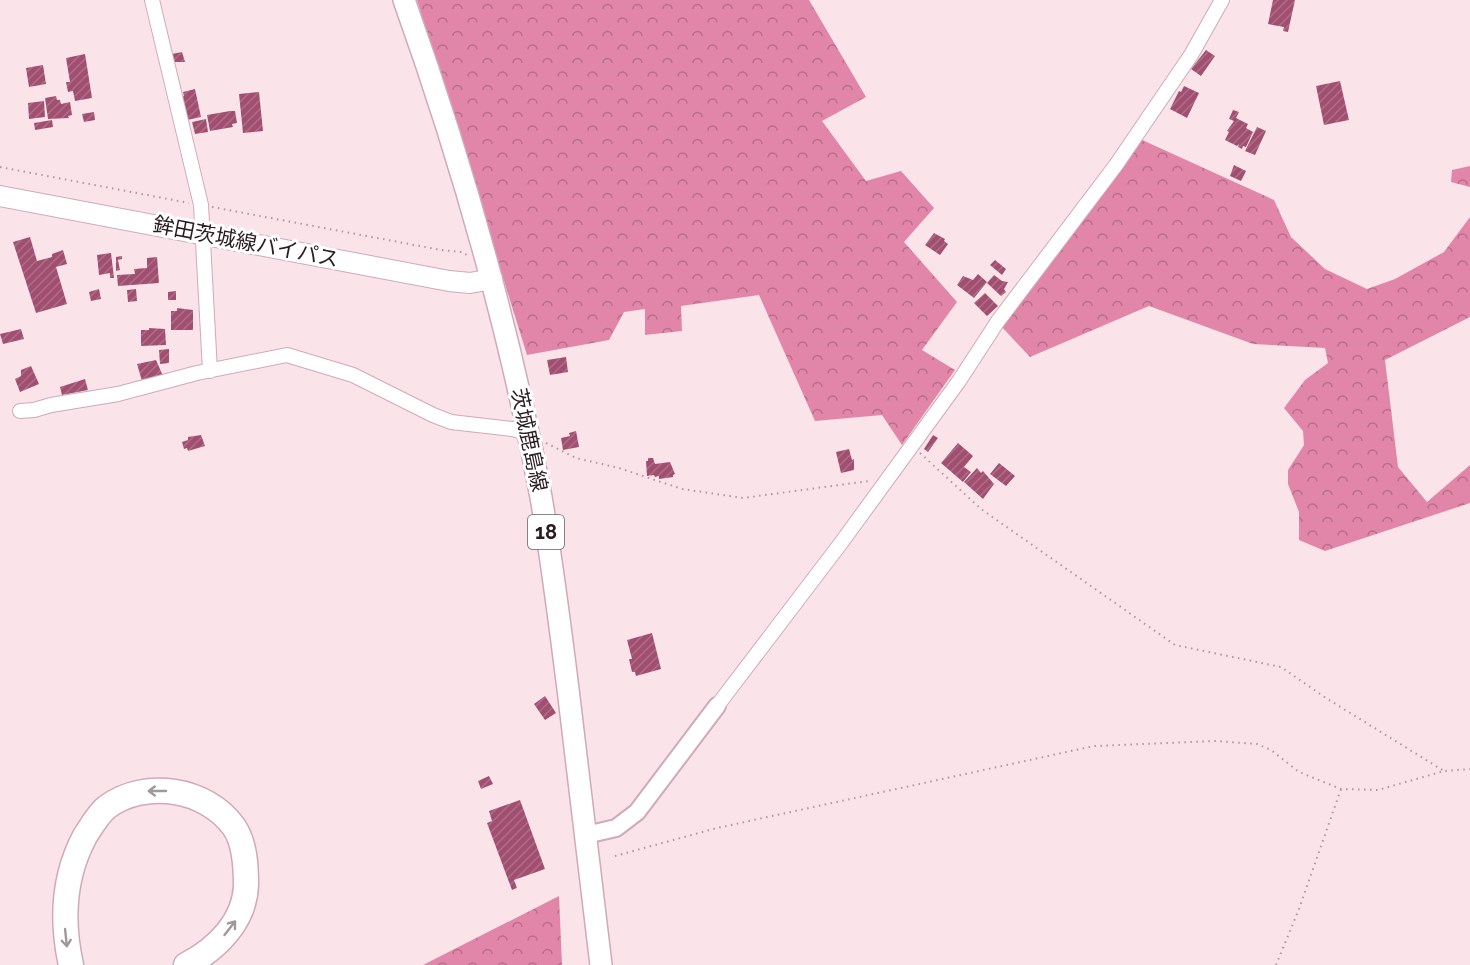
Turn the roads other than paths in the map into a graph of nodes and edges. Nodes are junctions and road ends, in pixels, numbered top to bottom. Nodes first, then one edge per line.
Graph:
1 (152, 0) edge
2 (404, 0) edge
3 (1222, 0) edge
4 (0, 196) edge
5 (204, 234) junction
6 (492, 279) junction
7 (210, 371) junction
8 (20, 411) dead end
9 (528, 433) junction
10 (717, 706) joint
11 (586, 835) junction
12 (71, 965) edge
13 (186, 965) edge
14 (601, 965) edge

1 - 5 street
2 - 6 main road, 茨城鹿島線 / 18
3 - 10 street
4 - 5 main road, 鉾田茨城線バイパス
5 - 6 main road, 鉾田茨城線バイパス
5 - 7 street
6 - 9 main road, 茨城鹿島線 / 18
7 - 8 street
7 - 9 street
9 - 11 main road, 茨城鹿島線 / 18
10 - 11 street
11 - 14 main road, 茨城鹿島線 / 18
13 -> 12 highway

